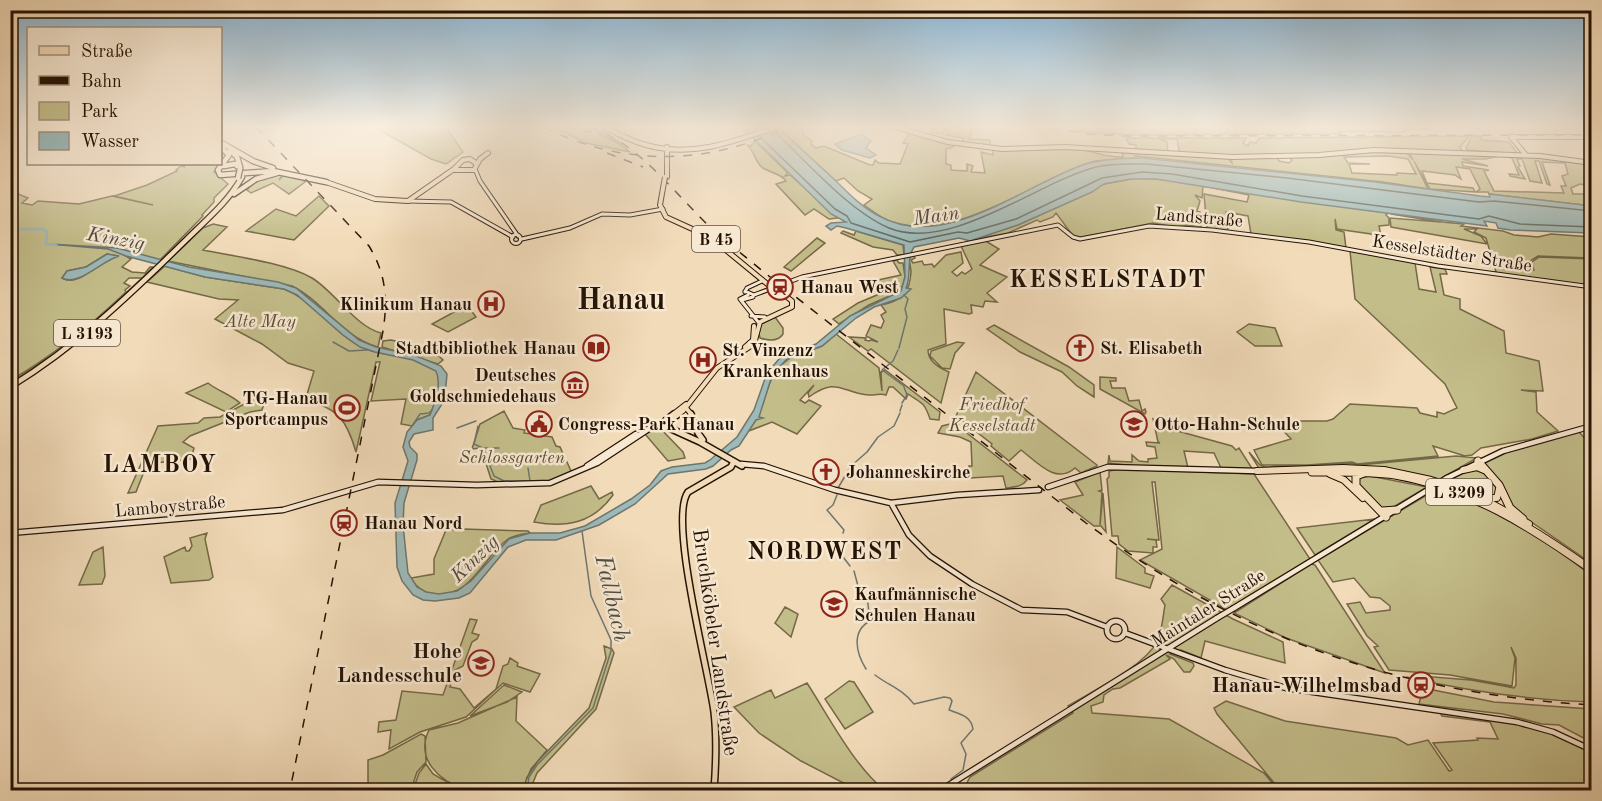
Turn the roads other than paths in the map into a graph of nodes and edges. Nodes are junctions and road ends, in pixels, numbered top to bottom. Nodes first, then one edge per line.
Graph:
1 (223, 164) edge
2 (230, 164) edge
3 (237, 164) edge
4 (240, 164) edge
5 (242, 164) edge
6 (260, 164) edge
7 (458, 164) edge
8 (461, 164) edge
9 (665, 164) edge
10 (476, 166) joint
11 (242, 169) junction
12 (281, 170) junction
13 (466, 171) junction
14 (450, 172) junction
15 (291, 174) junction
16 (475, 175) junction
17 (240, 178) junction
18 (326, 182) junction
19 (226, 200) junction
20 (408, 201) junction
21 (631, 211) dead end
22 (654, 211) joint
23 (662, 211) junction
24 (641, 213) junction
25 (516, 236) junction
26 (1309, 242) joint
27 (167, 257) junction
28 (764, 280) junction
29 (787, 282) joint
30 (1592, 288) edge
31 (744, 295) junction
32 (750, 297) junction
33 (791, 304) junction
34 (746, 305) junction
35 (750, 316) junction
36 (765, 317) junction
37 (756, 323) junction
38 (10, 386) edge
39 (685, 407) junction
40 (666, 423) junction
41 (656, 426) joint
42 (1592, 426) edge
43 (695, 437) junction
44 (1486, 458) junction
45 (729, 460) junction
46 (742, 466) junction
47 (764, 466) junction
48 (1485, 469) junction
49 (727, 470) junction
50 (1463, 470) junction
51 (1257, 471) joint
52 (1277, 471) junction
53 (1312, 472) junction
54 (1385, 472) junction
55 (574, 474) junction
56 (1048, 487) dead end
57 (1039, 490) dead end
58 (1467, 492) junction
59 (891, 503) junction
60 (1378, 510) junction
61 (1397, 510) junction
62 (1382, 519) junction
63 (1529, 524) junction
64 (10, 532) edge
65 (1592, 569) edge
66 (1107, 627) junction
67 (1125, 633) junction
68 (1180, 642) junction
69 (1154, 644) junction
70 (1168, 649) junction
71 (1183, 655) junction
72 (1156, 656) junction
73 (1592, 750) edge
74 (714, 790) edge
75 (941, 790) edge

1 - 15 highway
2 - 12 highway
3 - 11 highway
4 - 11 highway
5 - 11 highway
6 - 12 highway
7 - 14 main road
8 - 13 main road
9 - 23 main road, bridge
10 - 13 main road
10 - 16 main road
11 - 17 highway, L 3193, bridge
12 - 18 highway
13 - 14 main road
13 - 16 main road
14 - 20 main road
15 - 18 highway
15 - 19 highway
16 - 25 main road
17 - 19 highway, L 3193
17 - 27 highway, L 3193
18 - 20 main road
19 - 27 highway, L 3193
20 - 25 main road
21 - 24 main road
22 - 23 main road
22 - 24 main road
23 - 28 main road, B 45
24 - 25 main road
26 - 29 main road, Landstraße
26 - 30 main road, Kesselstädter Straße
27 - 38 highway, L 3193
28 - 31 main road
28 - 33 main road, B 45, bridge
29 - 32 main road
31 - 32 main road
31 - 32 main road
31 - 34 main road
32 - 34 main road
33 - 36 main road
33 - 37 main road
34 - 35 main road
35 - 36 main road
35 - 37 main road
36 - 37 main road
37 - 39 main road
39 - 40 main road
39 - 43 main road
40 - 41 main road
40 - 43 main road
40 - 55 main road
41 - 55 main road
42 - 44 main road, Maintaler Straße
43 - 45 main road
44 - 48 highway
44 - 50 main road, Maintaler Straße
45 - 46 main road
45 - 47 main road
45 - 49 main road
46 - 47 main road
46 - 49 main road
47 - 59 main road
48 - 50 highway
48 - 58 highway
48 - 63 highway
49 - 74 main road, Bruchköbeler Landstraße
50 - 61 main road, Maintaler Straße, bridge
51 - 52 highway, L 3209
51 - 56 main road, L 3209
52 - 53 highway, L 3209
52 - 58 highway, L 3209
53 - 54 highway, L 3209
53 - 60 highway
54 - 60 highway
54 - 65 highway, L 3209
55 - 64 main road, Lamboystraße
57 - 59 main road
58 - 63 highway, L 3209
59 - 66 main road
60 - 61 highway
60 - 62 highway
61 - 62 main road, Maintaler Straße
62 - 68 main road, Maintaler Straße, bridge
63 - 65 highway, L 3209
66 - 67 main road
66 - 67 main road
67 - 69 main road
68 - 70 main road, Maintaler Straße
68 - 71 main road
69 - 70 main road
69 - 72 main road
70 - 71 main road
70 - 72 main road, Maintaler Straße
71 - 73 main road
72 - 75 main road, Maintaler Straße

